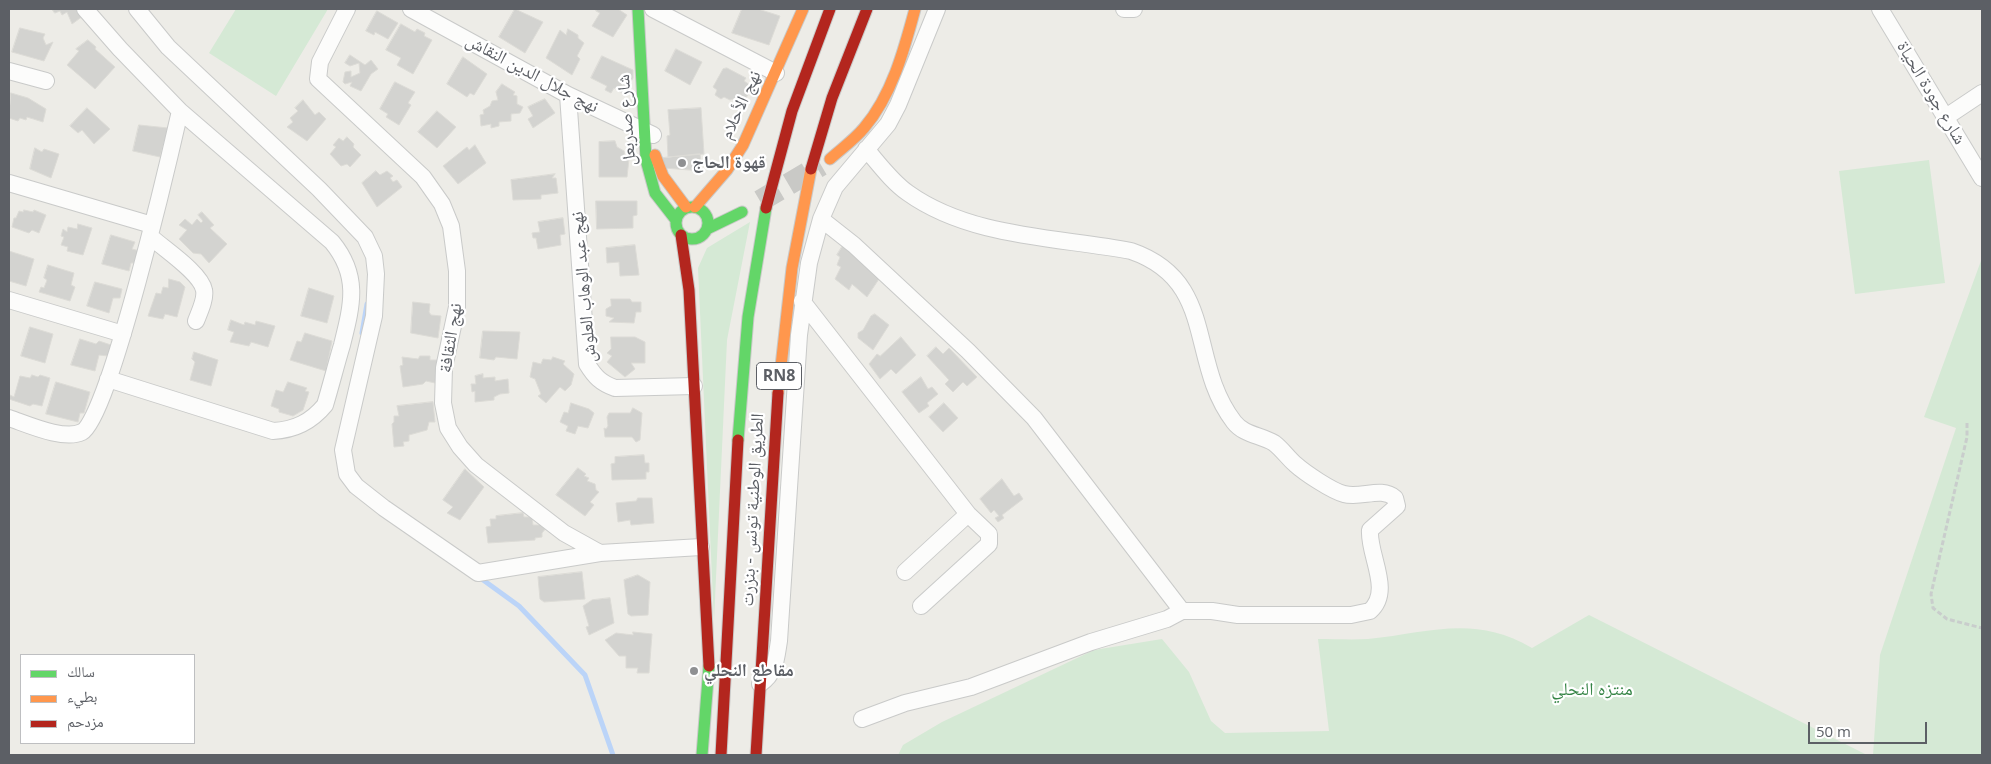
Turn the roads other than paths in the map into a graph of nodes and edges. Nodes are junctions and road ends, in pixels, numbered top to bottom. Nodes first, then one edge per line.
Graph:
1 (85, 9) edge
2 (137, 9) edge
3 (347, 9) edge
4 (411, 9) edge
5 (638, 9) edge
6 (651, 9) edge
7 (803, 9) edge
8 (830, 9) edge
9 (867, 9) edge
10 (915, 9) edge
11 (937, 9) edge
12 (1124, 9) edge
13 (1134, 9) edge
14 (1880, 9) edge
15 (9, 70) edge
16 (776, 73) junction
17 (46, 82) dead end
18 (1982, 93) edge
19 (568, 95) junction
20 (180, 111) junction
21 (1946, 118) junction
22 (649, 134) junction
23 (866, 149) junction
24 (830, 159) tunnel mouth
25 (1982, 178) edge
26 (9, 183) edge
27 (691, 207) junction
28 (742, 212) dead end
29 (821, 219) junction
30 (676, 220) junction
31 (152, 231) junction
32 (681, 235) junction
33 (700, 242) junction
34 (689, 290) junction
35 (9, 300) edge
36 (802, 301) junction
37 (196, 321) dead end
38 (122, 334) junction
39 (108, 379) junction
40 (694, 386) junction
41 (9, 418) edge
42 (968, 514) junction
43 (700, 547) junction
44 (600, 553) junction
45 (905, 572) dead end
46 (921, 606) dead end
47 (1182, 611) junction
48 (760, 684) junction
49 (862, 719) dead end
50 (702, 755) edge
51 (721, 755) edge
52 (756, 755) edge

1 - 20 street
2 - 44 street
3 - 44 street, نهج الثقافة
4 - 19 street, نهج جلال الدين النقاش
5 - 22 main road, شارع صدربعل
6 - 16 street
6 - 22 main road, شارع صدربعل
7 - 16 main road, نهج الأحلام
8 - 51 main road, الطريق الوطنية تونس - بنزرت / RN8
9 - 48 main road, الطريق الوطنية تونس - بنزرت / RN8
10 - 24 main road
11 - 23 street
12 - 13 street
14 - 21 street, شارع جودة الحياة
15 - 17 street
16 - 27 main road, نهج الأحلام
18 - 21 street
19 - 22 street, نهج جلال الدين النقاش
19 - 40 street, نهج عبد الوهاب العلوش
20 - 31 street
20 - 39 street
21 - 25 street, شارع جودة الحياة
22 - 27 main road, شارع صدربعل
22 - 30 main road, شارع صدربعل
23 - 29 street
23 - 47 street
26 - 31 street
27 - 30 main road
27 - 33 main road
28 - 33 main road
29 - 36 street
29 - 47 street
30 - 32 main road
31 - 37 street
31 - 38 street
32 - 33 main road
32 - 34 main road
33 - 34 main road
34 - 40 main road
35 - 38 street
36 - 42 street
36 - 48 street
38 - 39 street
39 - 41 street
40 - 43 main road
42 - 45 street
42 - 46 street
43 - 44 street
43 - 50 main road
47 - 49 street
48 - 52 main road, الطريق الوطنية تونس - بنزرت / RN8

